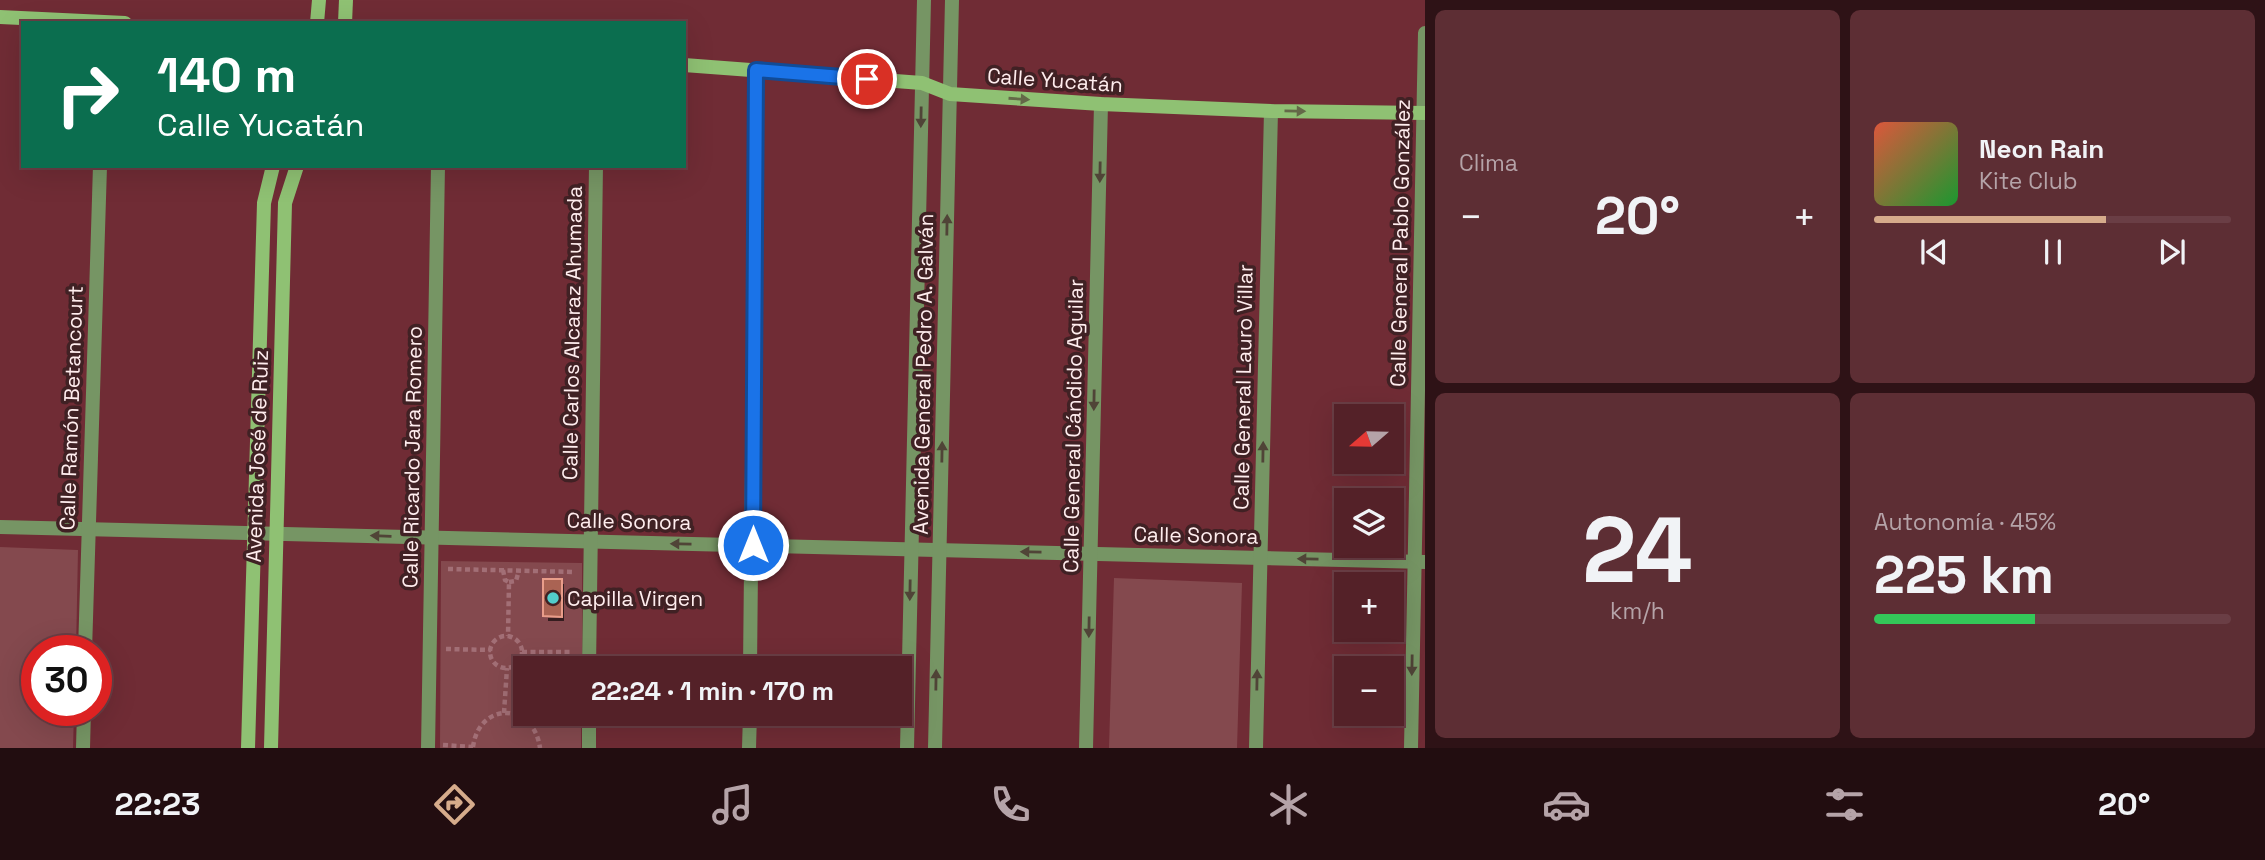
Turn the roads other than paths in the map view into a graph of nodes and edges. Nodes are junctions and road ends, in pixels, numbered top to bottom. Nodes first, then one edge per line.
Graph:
1 (318, 0) edge
2 (346, 0) edge
3 (924, 0) edge
4 (953, 0) edge
5 (0, 17) edge
6 (84, 21) edge
7 (317, 21) edge
8 (345, 21) edge
9 (1425, 33) edge
10 (686, 65) edge
11 (756, 70) junction
12 (922, 83) junction
13 (950, 94) junction
14 (1101, 104) junction
15 (1271, 111) junction
16 (1424, 113) edge
17 (100, 168) edge
18 (273, 168) edge
19 (296, 168) edge
20 (438, 168) edge
21 (596, 168) edge
22 (0, 527) edge
23 (88, 529) junction
24 (254, 533) junction
25 (276, 534) junction
26 (431, 538) junction
27 (589, 541) junction
28 (753, 545) junction
29 (911, 549) junction
30 (939, 550) junction
31 (1091, 554) junction
32 (1260, 558) junction
33 (1420, 561) edge
34 (85, 635) edge
35 (589, 656) edge
36 (750, 656) edge
37 (84, 726) edge
38 (589, 726) edge
39 (750, 726) edge
40 (83, 748) edge
41 (248, 748) edge
42 (271, 748) edge
43 (428, 748) edge
44 (589, 748) edge
45 (749, 748) edge
46 (907, 748) edge
47 (935, 748) edge
48 (1086, 748) edge
49 (1256, 748) edge
50 (1411, 748) edge

1 - 7 street
2 - 8 street
3 - 12 street, Avenida General Pedro A. Galván
4 - 13 street, Avenida General Pedro A. Galván
5 - 6 street
9 - 16 street, Calle General Pablo González
10 - 11 street, Calle Yucatán
11 - 12 street, Calle Yucatán
11 - 28 street
12 - 13 street, Calle Yucatán
12 -> 29 street, Avenida General Pedro A. Galván
13 -> 14 street, Calle Yucatán
30 -> 13 street, Avenida General Pedro A. Galván
14 - 15 street, Calle Yucatán
14 -> 31 street, Calle General Cándido Aguilar
15 -> 16 street, Calle Yucatán
32 -> 15 street, Calle General Lauro Villar
16 - 33 street, Calle General Pablo González
17 - 23 street, Calle Ramón Betancourt
18 - 24 street, Avenida José de Ruiz
19 - 25 street, Avenida José de Ruiz
20 - 26 street, Calle Ricardo Jara Romero
21 - 27 street, Calle Carlos Alcaraz Ahumada
22 - 23 street, Calle Sonora
23 - 24 street, Calle Sonora
23 - 34 street, Calle Ramón Betancourt
24 - 25 street, Calle Sonora
24 - 41 street, Avenida José de Ruiz
26 -> 25 street, Calle Sonora
25 - 42 street, Avenida José de Ruiz
26 - 27 street, Calle Sonora
26 - 43 street, Calle Ricardo Jara Romero
28 -> 27 street, Calle Sonora
27 - 35 street, Calle Carlos Alcaraz Ahumada
28 - 29 street, Calle Sonora
28 - 36 street
29 - 30 street, Calle Sonora
29 -> 46 street, Avenida General Pedro A. Galván
31 -> 30 street, Calle Sonora
47 -> 30 street, Avenida General Pedro A. Galván
31 - 32 street, Calle Sonora
31 -> 48 street, Calle General Cándido Aguilar
33 -> 32 street, Calle Sonora
49 -> 32 street, Calle General Lauro Villar
33 -> 50 street, Calle General Pablo González
37 - 40 street
38 - 44 street
39 - 45 street

